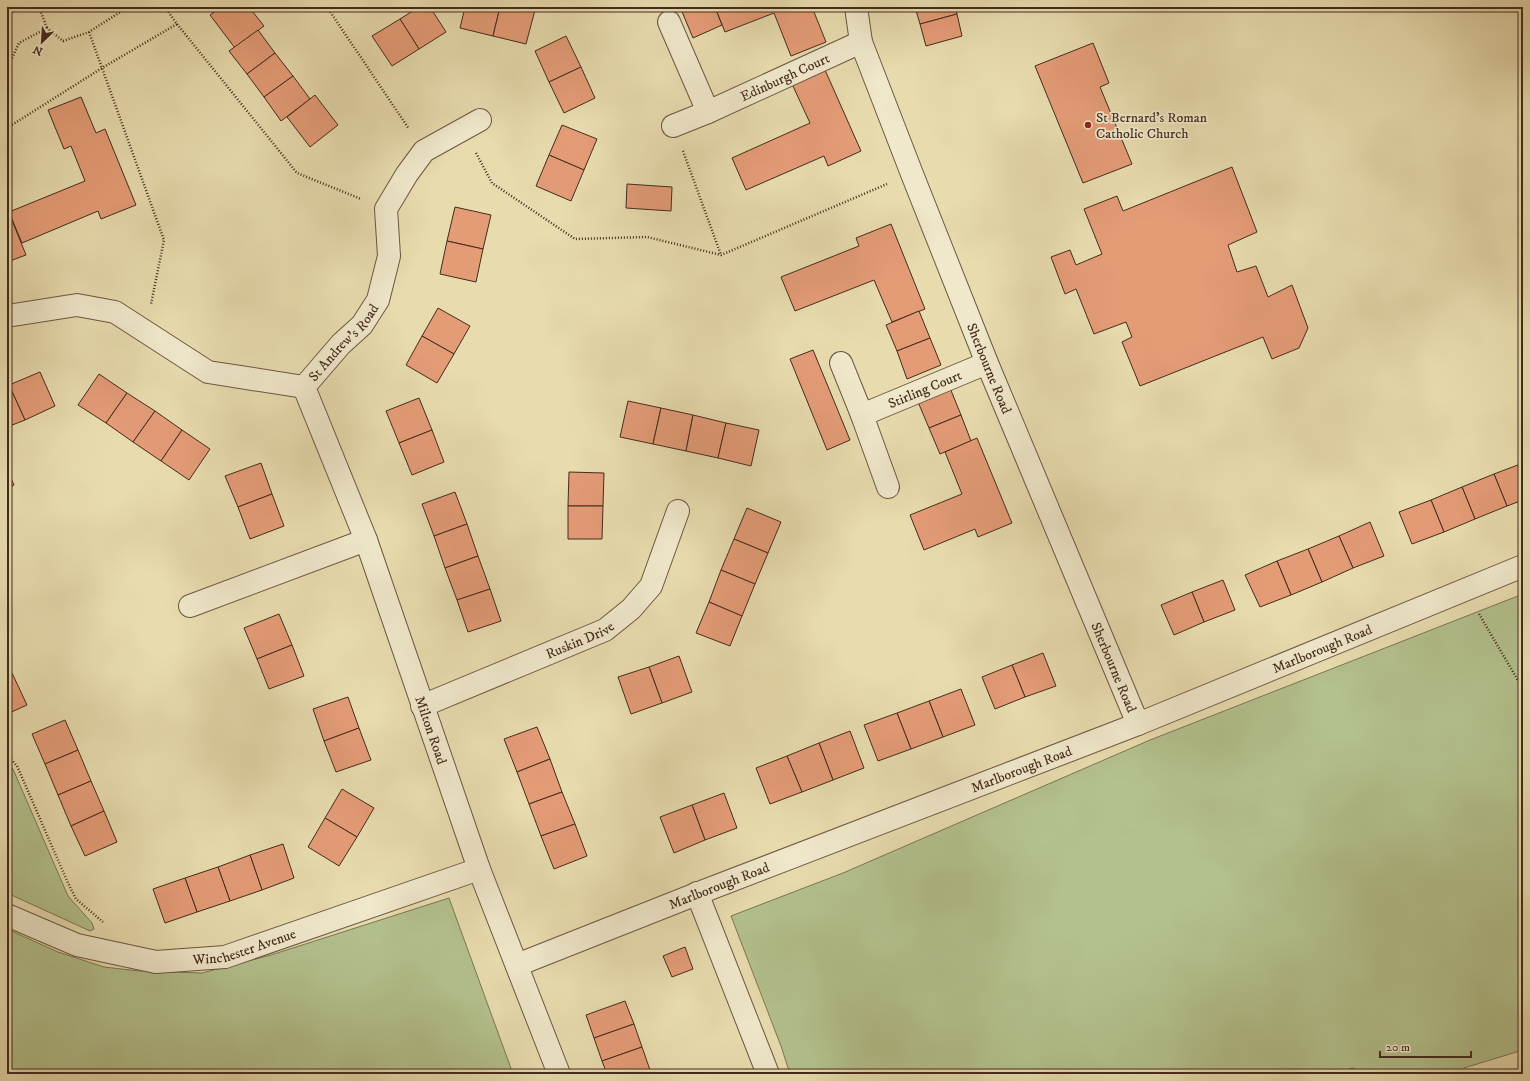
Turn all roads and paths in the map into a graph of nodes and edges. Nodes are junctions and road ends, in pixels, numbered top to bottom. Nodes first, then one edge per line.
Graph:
1 (40, 7) edge
2 (128, 7) edge
3 (165, 7) edge
4 (327, 7) edge
5 (856, 7) edge
6 (669, 22) dead end
7 (177, 24) junction
8 (47, 28) junction
9 (89, 32) junction
10 (860, 42) junction
11 (102, 68) junction
12 (7, 69) edge
13 (708, 112) junction
14 (471, 124) joint
15 (673, 126) joint
16 (7, 128) edge
17 (424, 150) junction
18 (912, 174) junction
19 (386, 209) junction
20 (721, 255) junction
21 (7, 316) edge
22 (146, 332) junction
23 (840, 363) dead end
24 (987, 363) junction
25 (304, 387) junction
26 (862, 415) junction
27 (888, 487) dead end
28 (678, 511) dead end
29 (366, 540) junction
30 (1523, 566) edge
31 (1465, 589) junction
32 (190, 606) dead end
33 (1523, 689) edge
34 (422, 706) junction
35 (1138, 724) junction
36 (7, 755) edge
37 (479, 869) junction
38 (697, 893) junction
39 (7, 915) edge
40 (105, 924) dead end
41 (517, 965) junction
42 (559, 1074) edge
43 (768, 1074) edge

1 - 8 path
2 - 9 path
3 - 7 path
4 - 17 path
5 - 10 street, Sherbourne Road
6 - 13 street
7 - 11 path
7 - 19 path
8 - 9 path
8 - 12 path
9 - 11 path
10 - 13 street, Edinburgh Court
10 - 18 street, Sherbourne Road
11 - 16 path
11 - 22 path
13 - 15 street, Edinburgh Court
14 - 17 street
14 - 20 path
15 - 20 path
17 - 19 street
18 - 20 path
18 - 24 street, Sherbourne Road
19 - 25 street, St Andrew's Road
21 - 22 street, St Andrew's Road
22 - 25 street, St Andrew's Road
23 - 26 street
24 - 26 street, Stirling Court
24 - 35 street, Sherbourne Road
25 - 29 street, Milton Road
26 - 27 street
28 - 34 street, Ruskin Drive
29 - 32 street
29 - 34 street, Milton Road
30 - 31 street, Marlborough Road
31 - 33 path
31 - 35 street, Marlborough Road
34 - 37 street, Milton Road
35 - 38 street, Marlborough Road
36 - 40 path
37 - 39 street, Winchester Avenue
37 - 41 street, Milton Road
38 - 41 street, Marlborough Road
38 - 43 street
41 - 42 street, Milton Road

